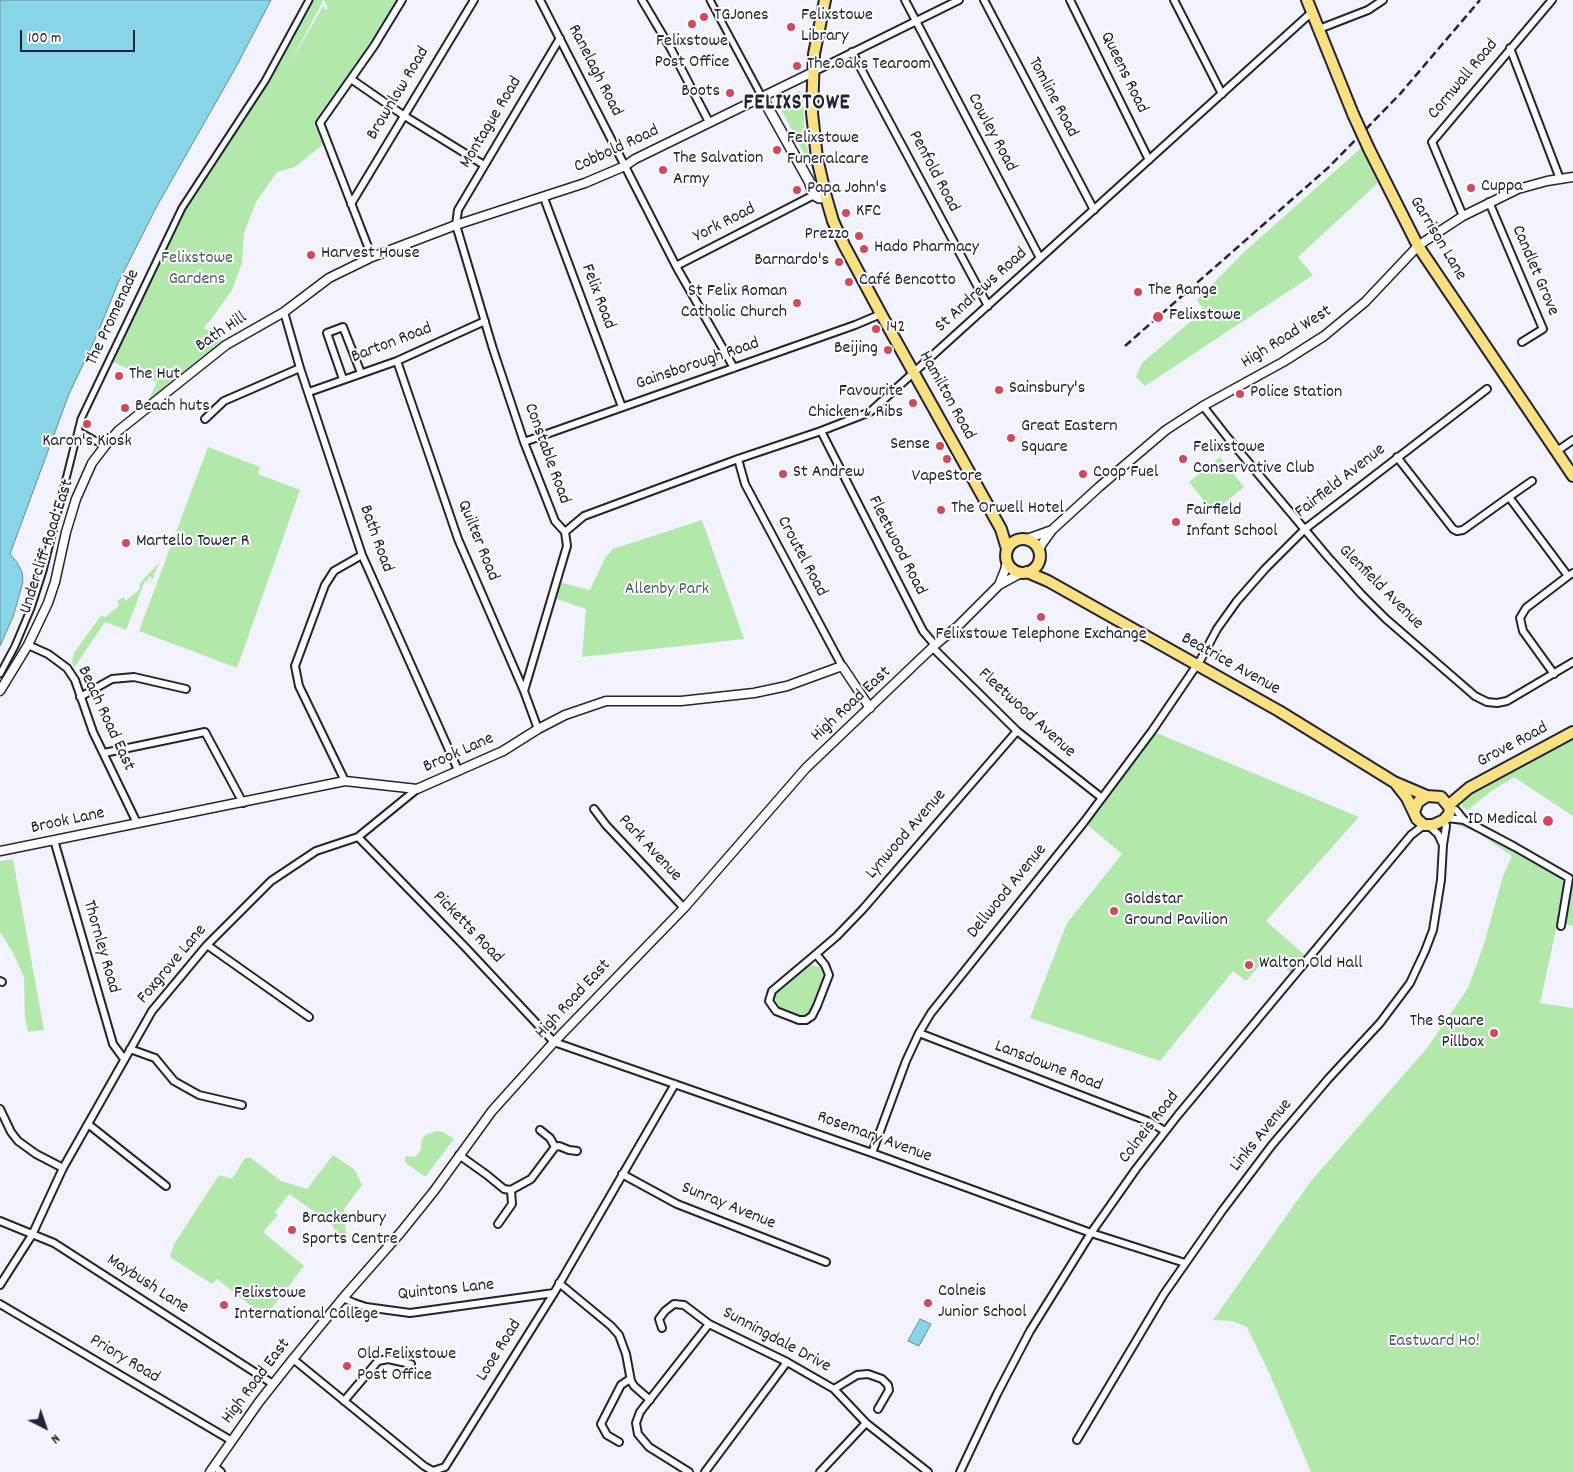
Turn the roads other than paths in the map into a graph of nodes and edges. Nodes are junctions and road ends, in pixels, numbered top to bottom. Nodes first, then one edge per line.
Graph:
1 (309, 0) edge
2 (402, 0) edge
3 (474, 0) edge
4 (540, 0) edge
5 (642, 0) edge
6 (710, 0) edge
7 (825, 0) edge
8 (904, 0) edge
9 (959, 0) edge
10 (984, 0) edge
11 (1070, 0) edge
12 (1174, 0) edge
13 (1308, 0) edge
14 (1384, 0) edge
15 (1552, 0) edge
16 (1312, 12) junction
17 (915, 21) junction
18 (1319, 29) junction
19 (560, 38) junction
20 (1510, 48) junction
21 (852, 52) junction
22 (813, 72) junction
23 (351, 79) junction
24 (1222, 94) junction
25 (762, 97) junction
26 (403, 115) junction
27 (709, 122) junction
28 (1149, 160) junction
29 (484, 165) junction
30 (625, 166) junction
31 (1573, 177) edge
32 (1560, 179) junction
33 (814, 195) junction
34 (826, 197) junction
35 (544, 198) junction
36 (1489, 202) junction
37 (351, 204) junction
38 (1094, 210) junction
39 (1463, 216) junction
40 (456, 225) junction
41 (1418, 246) junction
42 (372, 257) junction
43 (1040, 258) junction
44 (676, 266) junction
45 (988, 306) junction
46 (284, 312) junction
47 (881, 314) junction
48 (485, 321) junction
49 (1522, 342) dead end
50 (397, 361) junction
51 (300, 368) junction
52 (734, 368) junction
53 (362, 373) junction
54 (914, 373) junction
55 (343, 379) junction
56 (1487, 389) dead end
57 (309, 392) junction
58 (1203, 406) junction
59 (622, 407) junction
60 (205, 419) dead end
61 (78, 431) junction
62 (821, 431) junction
63 (1573, 440) edge
64 (524, 442) junction
65 (105, 446) junction
66 (1557, 451) junction
67 (1397, 457) junction
68 (738, 459) junction
69 (92, 463) joint
70 (1573, 476) edge
71 (1532, 481) dead end
72 (1509, 497) junction
73 (1001, 529) junction
74 (1305, 529) junction
75 (1052, 530) junction
76 (565, 532) junction
77 (1024, 539) junction
78 (1007, 549) junction
79 (362, 555) junction
80 (1039, 556) junction
81 (1007, 561) junction
82 (1024, 572) junction
83 (1571, 575) edge
84 (1048, 581) junction
85 (999, 584) junction
86 (28, 645) junction
87 (934, 647) junction
88 (1573, 662) edge
89 (842, 666) junction
90 (1196, 666) junction
91 (0, 674) edge
92 (1554, 674) junction
93 (186, 689) dead end
94 (0, 690) edge
95 (524, 691) junction
96 (80, 698) junction
97 (870, 708) junction
98 (538, 729) junction
99 (1017, 731) junction
100 (1573, 732) edge
101 (104, 754) junction
102 (458, 770) junction
103 (345, 781) junction
104 (1394, 782) junction
105 (417, 788) junction
106 (1469, 788) junction
107 (1433, 796) junction
108 (1102, 798) junction
109 (243, 803) junction
110 (594, 809) dead end
111 (1414, 813) junction
112 (1447, 813) junction
113 (1464, 820) junction
114 (137, 823) junction
115 (1426, 825) junction
116 (1411, 836) junction
117 (358, 837) junction
118 (54, 840) junction
119 (1442, 845) junction
120 (0, 851) edge
121 (684, 908) junction
122 (1561, 926) dead end
123 (207, 945) junction
124 (816, 954) junction
125 (309, 1017) dead end
126 (919, 1033) junction
127 (554, 1042) junction
128 (130, 1048) junction
129 (124, 1059) junction
130 (675, 1084) junction
131 (242, 1105) dead end
132 (0, 1109) edge
133 (88, 1124) junction
134 (540, 1130) dead end
135 (1165, 1131) junction
136 (555, 1147) junction
137 (577, 1151) dead end
138 (872, 1153) junction
139 (459, 1155) junction
140 (63, 1168) junction
141 (622, 1174) junction
142 (166, 1186) dead end
143 (511, 1190) junction
144 (0, 1221) edge
145 (498, 1224) dead end
146 (1091, 1233) junction
147 (32, 1235) junction
148 (826, 1262) dead end
149 (1185, 1263) junction
150 (560, 1283) junction
151 (0, 1285) edge
152 (554, 1293) junction
153 (343, 1298) junction
154 (0, 1304) edge
155 (710, 1324) junction
156 (662, 1328) dead end
157 (293, 1359) junction
158 (787, 1362) junction
159 (411, 1364) dead end
160 (630, 1379) junction
161 (273, 1384) junction
162 (834, 1389) junction
163 (650, 1400) junction
164 (344, 1401) junction
165 (878, 1409) dead end
166 (866, 1423) junction
167 (1077, 1440) dead end
168 (232, 1441) junction
169 (619, 1442) dead end
170 (212, 1469) edge
171 (221, 1472) edge
172 (689, 1472) edge
173 (705, 1472) edge
174 (820, 1472) edge
175 (928, 1472) edge
176 (960, 1472) edge

1 - 61 street, The Promenade
2 - 23 street
3 - 26 street, Brownlow Road
4 - 19 street, Ranelagh Road
5 - 27 street
6 - 25 street
7 - 22 main road, Hamilton Road
8 - 17 street, Cowley Road
9 - 17 street, Cobbold Road
10 - 38 street, Tomline Road
11 - 28 street, Queens Road
12 - 24 street
13 - 16 main road, Garrison Lane
14 - 18 street
15 - 20 street, Cornwall Road
16 - 18 main road, Garrison Lane
16 - 24 street, St Andrews Road
17 - 21 street, Cobbold Road
17 - 43 street, Cowley Road
18 - 41 main road, Garrison Lane, bridge
19 - 29 street, Montague Road
19 - 30 street, Ranelagh Road
20 - 32 street
20 - 39 street, Cornwall Road
21 - 22 street, Cobbold Road
21 - 45 street, Penfold Road
22 - 25 street, Cobbold Road
22 - 34 main road, Hamilton Road
23 - 26 street
23 - 37 street
24 - 28 street, St Andrews Road
25 - 27 street, Cobbold Road
25 - 33 main road
26 - 29 street
26 - 37 street, Brownlow Road
27 - 30 street, Cobbold Road
28 - 38 street, St Andrews Road
29 - 40 street, Montague Road
30 - 35 street, Cobbold Road
30 - 44 street, Ranelagh Road
31 - 32 street, High Road West
32 - 36 street, High Road West
33 - 34 main road
33 - 44 street, York Road
34 - 47 main road, Hamilton Road
35 - 40 street, Cobbold Road
35 - 59 street, Felix Road
36 - 39 street, High Road West
36 - 49 street, Candlet Grove
37 - 42 street
38 - 43 street, St Andrews Road
39 - 41 street, High Road West
40 - 42 street, Cobbold Road
40 - 48 street, Constable Road
41 - 58 street, High Road West
41 - 66 main road, Garrison Lane
42 - 46 street, Cobbold Road
43 - 45 street, St Andrews Road
44 - 52 street, Ranelagh Road
45 - 54 street, St Andrews Road
46 - 51 street, Bath Road
46 - 65 street, Bath Hill
47 - 52 street, Gainsborough Road
47 - 54 main road, Hamilton Road
48 - 50 street, Barton Road
48 - 64 street, Constable Road
50 - 53 street, Barton Road
50 - 95 street, Quilter Road
51 - 57 street, Bath Road
51 - 60 street
52 - 59 street, Gainsborough Road
53 - 55 street, Barton Road
53 - 55 street
54 - 62 street, St Andrews Road
54 - 73 main road, Hamilton Road
55 - 57 street, Barton Road
56 - 67 street, Fairfield Avenue
57 - 79 street, Bath Road
58 - 74 street, Glenfield Avenue
58 - 75 street, High Road West
59 - 64 street, Gainsborough Road
61 - 65 street
61 - 91 street, The Promenade
62 - 68 street, St Andrews Road
62 - 87 street, Fleetwood Road
63 - 66 street
64 - 76 street, Constable Road
65 - 69 street, Bath Hill
66 - 70 main road, Garrison Lane
67 - 72 street
67 - 74 street, Fairfield Avenue
68 - 76 street, St Andrews Road
68 - 89 street, Croutel Road
69 - 86 street, Undercliff Road East
71 - 72 street
72 - 83 street
73 - 77 main road
73 - 78 main road, Hamilton Road
74 - 90 street, Fairfield Avenue
74 - 92 street, Glenfield Avenue
75 - 77 street, High Road West
75 - 80 street, High Road West
76 - 95 street
77 - 78 main road
77 - 80 main road
78 - 81 main road
79 - 102 street, Bath Road
79 - 103 street
80 - 82 main road
80 - 84 main road
81 - 82 main road
81 - 85 street, High Road East
82 - 84 main road, Beatrice Avenue
82 - 85 street, High Road East
83 - 92 street
84 - 90 main road, Beatrice Avenue
85 - 87 street, High Road East
86 - 94 street, Undercliff Road East
86 - 96 street, Beach Road East
87 - 97 street, High Road East
87 - 99 street, Fleetwood Avenue
88 - 92 street, Glenfield Avenue
89 - 97 street
89 - 98 street, Brook Lane
90 - 104 main road, Beatrice Avenue
90 - 108 street, Dellwood Avenue
93 - 96 street
95 - 98 street, Quilter Road
96 - 101 street, Beach Road East
97 - 121 street, High Road East
98 - 102 street, Brook Lane
99 - 108 street, Fleetwood Avenue
99 - 124 street, Lynwood Avenue
100 - 106 main road, Grove Road
101 - 109 street
101 - 114 street, Beach Road East
102 - 105 street, Brook Lane
103 - 105 street, Brook Lane
103 - 109 street, Brook Lane
104 - 107 main road, Beatrice Avenue
104 - 111 main road, Beatrice Avenue
105 - 117 street, Foxgrove Lane
106 - 107 main road, Grove Road
106 - 112 main road, Grove Road
107 - 111 main road
107 - 112 main road
108 - 126 street, Dellwood Avenue
109 - 114 street, Brook Lane
110 - 121 street, Park Avenue
111 - 115 main road
111 - 116 street, Colneis Road
112 - 113 street
112 - 113 street
112 - 115 main road
112 - 119 street, Links Avenue
113 - 122 street
114 - 118 street, Brook Lane
115 - 116 street, Colneis Road
115 - 119 street
116 - 135 street, Colneis Road
117 - 123 street, Foxgrove Lane
117 - 127 street, Picketts Road
118 - 120 street, Brook Lane
118 - 129 street, Thornley Road
119 - 149 street, Links Avenue
121 - 127 street, High Road East
123 - 125 street
123 - 128 street, Foxgrove Lane
124 - 124 street, Lynwood Avenue
126 - 135 street, Lansdowne Road
126 - 138 street, Dellwood Avenue
127 - 130 street, Rosemary Avenue
127 - 139 street, High Road East
128 - 129 street, Foxgrove Lane
128 - 131 street
129 - 133 street, Foxgrove Lane
130 - 138 street, Rosemary Avenue
130 - 141 street, Looe Road
132 - 140 street
133 - 140 street, Foxgrove Lane
133 - 142 street
134 - 136 street
135 - 146 street, Colneis Road
136 - 137 street
136 - 143 street
138 - 146 street, Rosemary Avenue
139 - 143 street
139 - 153 street, High Road East
140 - 147 street, Foxgrove Lane
141 - 148 street, Sunray Avenue
141 - 150 street, Looe Road
143 - 145 street
144 - 147 street, Maybush Lane
146 - 149 street, Rosemary Avenue
146 - 176 street, Colneis Road
147 - 151 street, Foxgrove Lane
147 - 161 street, Maybush Lane
149 - 167 street, Links Avenue
150 - 152 street, Looe Road
150 - 160 street
152 - 153 street, Quintons Lane
152 - 164 street, Looe Road
153 - 157 street, High Road East
154 - 168 street, Priory Road
155 - 156 street, Sunningdale Drive
155 - 158 street, Sunningdale Drive
155 - 163 street
157 - 161 street, High Road East
157 - 164 street, Looe Road
158 - 162 street, Sunningdale Drive
158 - 173 street
159 - 164 street
160 - 163 street
160 - 169 street
161 - 168 street, High Road East
162 - 165 street
162 - 166 street, Sunningdale Drive
163 - 172 street
166 - 174 street
166 - 175 street, Sunningdale Drive
168 - 170 street, High Road East
170 - 171 street

